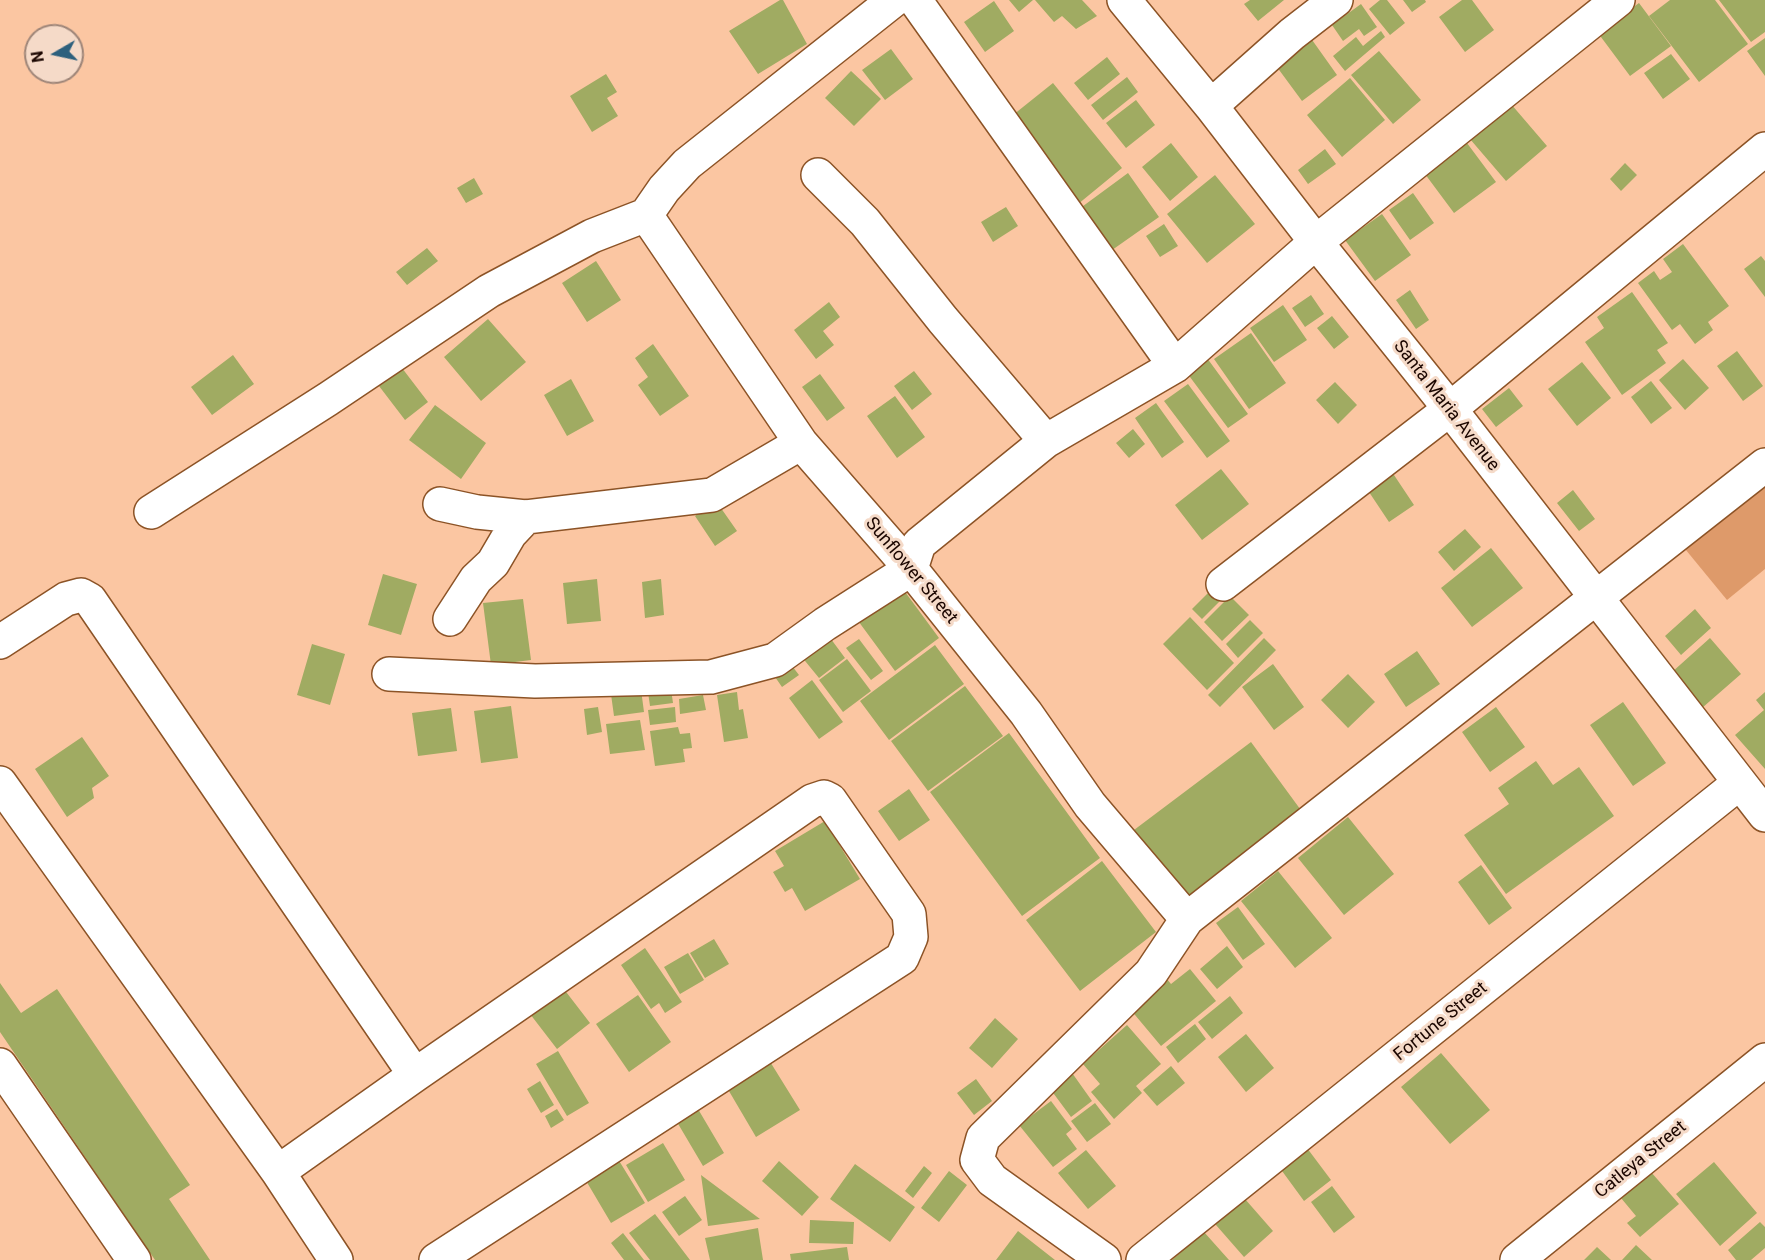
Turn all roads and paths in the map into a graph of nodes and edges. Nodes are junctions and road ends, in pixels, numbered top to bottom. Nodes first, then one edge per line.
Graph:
1 (894, 0) edge
2 (915, 0) edge
3 (1124, 0) edge
4 (1336, 0) edge
5 (1618, 0) edge
6 (1211, 106) junction
7 (1765, 149) edge
8 (818, 175) dead end
9 (646, 215) junction
10 (1316, 242) junction
11 (1175, 366) junction
12 (1450, 409) junction
13 (1046, 441) junction
14 (801, 443) junction
15 (1765, 465) edge
16 (440, 504) dead end
17 (151, 512) dead end
18 (526, 517) junction
19 (911, 569) junction
20 (1223, 584) dead end
21 (1595, 598) junction
22 (450, 620) dead end
23 (0, 642) edge
24 (389, 674) dead end
25 (0, 783) edge
26 (1738, 784) junction
27 (1765, 815) edge
28 (1187, 919) junction
29 (1765, 1060) edge
30 (0, 1065) edge
31 (415, 1075) junction
32 (278, 1172) junction
33 (134, 1260) edge
34 (336, 1260) edge
35 (436, 1260) edge
36 (1104, 1260) edge
37 (1143, 1260) edge
38 (1517, 1260) edge

1 - 9 street
2 - 11 street
3 - 6 street, Santa Maria Avenue
4 - 6 street
5 - 10 street
6 - 10 street, Santa Maria Avenue
7 - 12 street
8 - 13 street
9 - 14 street, Sunflower Street
9 - 17 street
10 - 11 street
10 - 12 street, Santa Maria Avenue
11 - 13 street
12 - 20 street
12 - 21 street, Santa Maria Avenue
13 - 19 street
14 - 18 street
14 - 19 street, Sunflower Street
15 - 21 street
16 - 18 street
18 - 22 street
19 - 24 street
19 - 28 street, Sunflower Street
21 - 26 street, Santa Maria Avenue
21 - 28 street
23 - 31 street
25 - 32 street
26 - 27 street, Santa Maria Avenue
26 - 37 street, Fortune Street
28 - 36 street
29 - 38 street, Catleya Street
30 - 33 street
31 - 32 street
31 - 35 street
32 - 34 street

